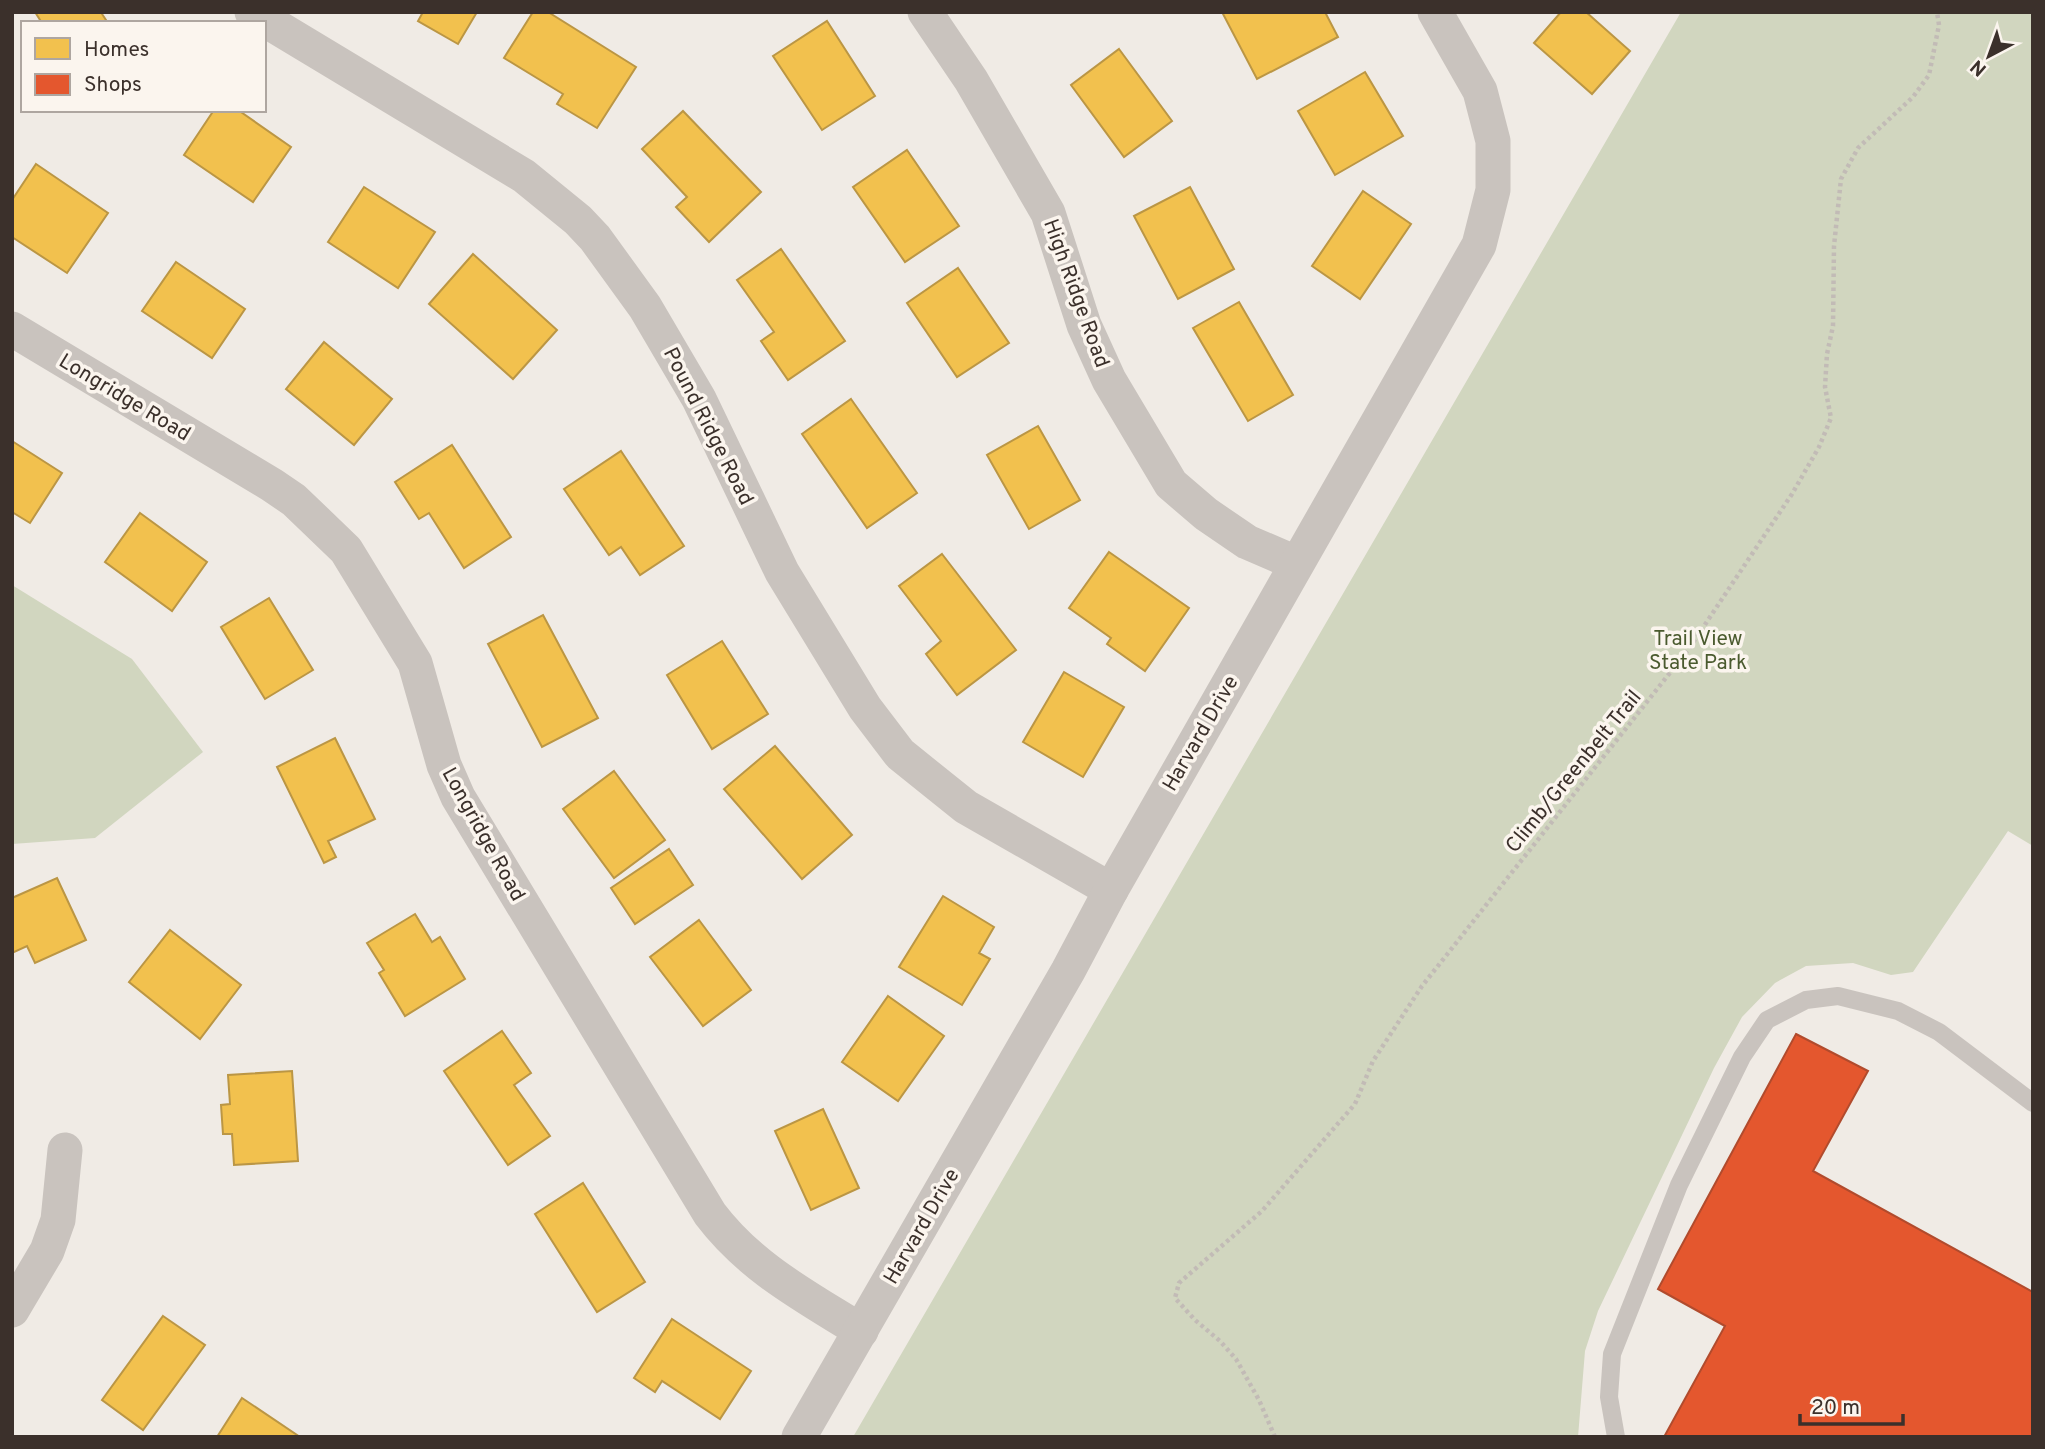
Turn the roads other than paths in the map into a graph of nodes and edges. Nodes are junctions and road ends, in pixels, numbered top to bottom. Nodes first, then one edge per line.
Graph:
1 (252, 12) edge
2 (925, 12) edge
3 (1435, 12) edge
4 (12, 329) edge
5 (1296, 563) junction
6 (1111, 890) junction
7 (2033, 1103) edge
8 (65, 1150) dead end
9 (12, 1310) edge
10 (861, 1331) junction
11 (799, 1437) edge
12 (1616, 1437) edge

1 - 6 street, Pound Ridge Road
2 - 5 street, High Ridge Road
3 - 5 street, Harvard Drive
4 - 10 street, Longridge Road
5 - 6 street, Harvard Drive
6 - 10 street, Harvard Drive
7 - 12 lane
8 - 9 street
10 - 11 street, Harvard Drive

